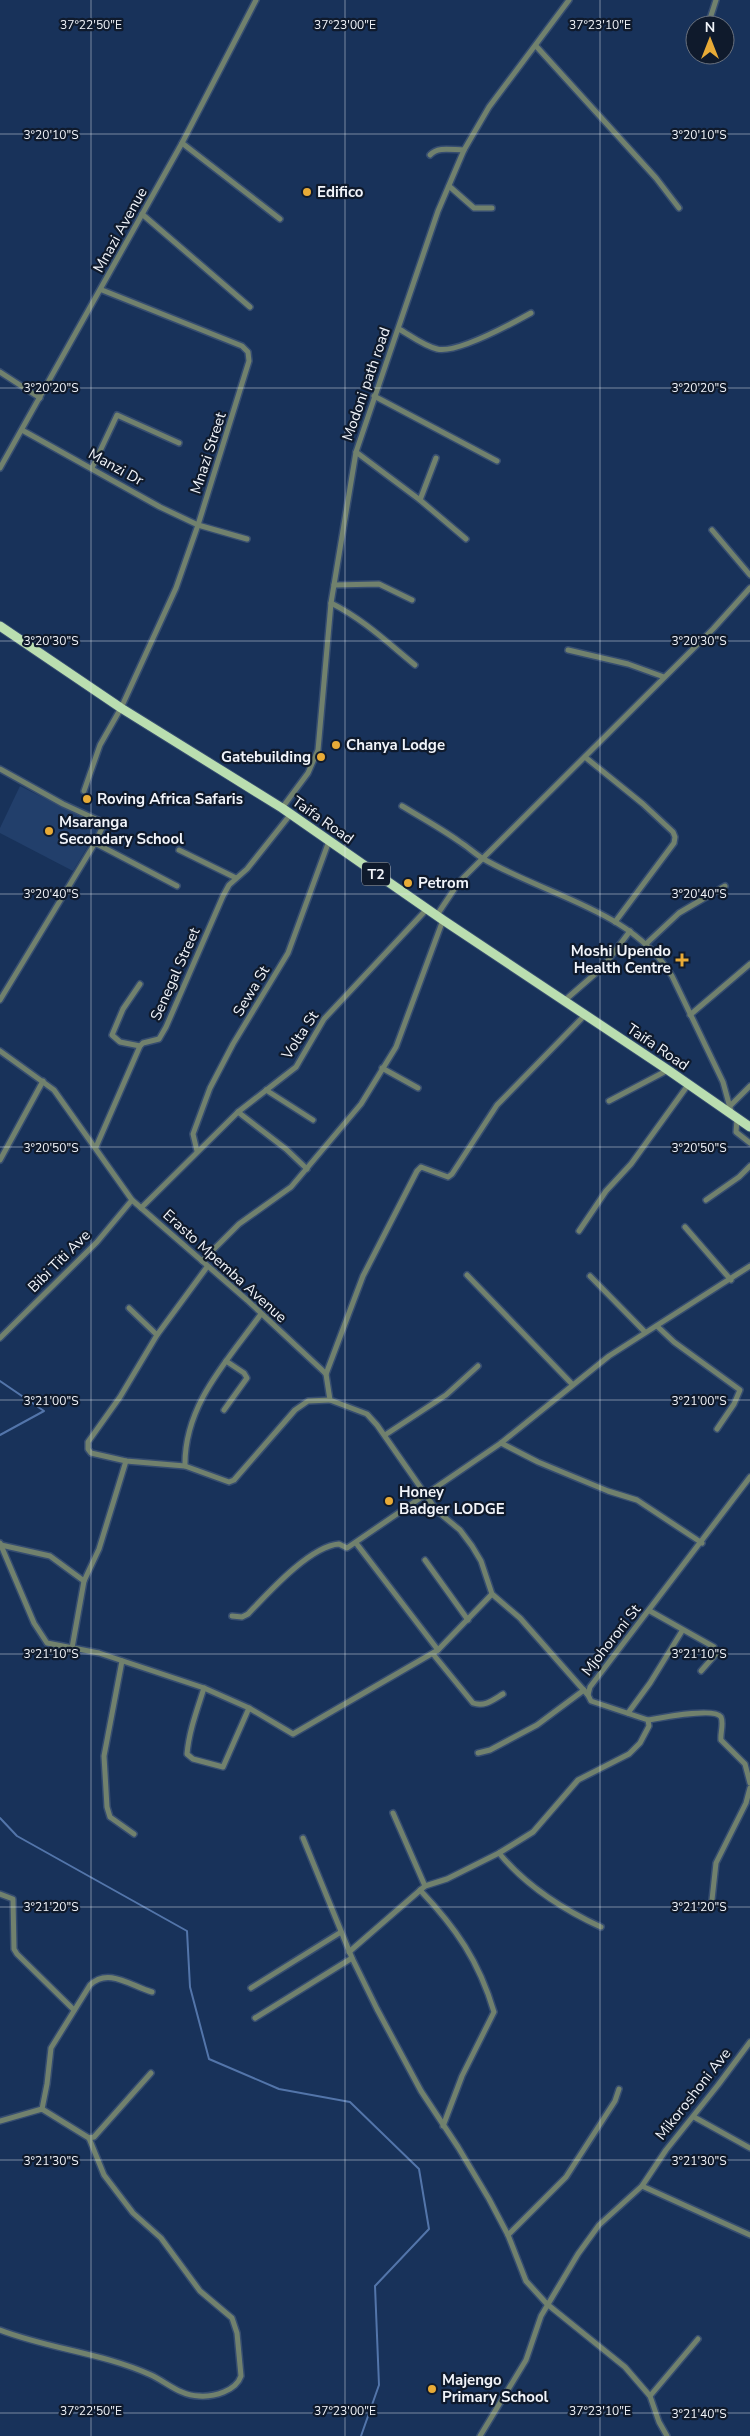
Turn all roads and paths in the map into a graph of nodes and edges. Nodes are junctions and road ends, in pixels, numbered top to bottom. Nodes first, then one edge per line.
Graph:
1 (256, 0) edge
2 (569, 0) edge
3 (716, 0) edge
4 (713, 15) edge
5 (536, 46) junction
6 (182, 143) junction
7 (464, 150) junction
8 (430, 155) dead end
9 (449, 186) junction
10 (492, 208) dead end
11 (679, 208) dead end
12 (142, 214) junction
13 (280, 219) dead end
14 (102, 290) junction
15 (250, 307) dead end
16 (531, 313) dead end
17 (399, 329) junction
18 (0, 372) edge
19 (374, 396) junction
20 (40, 398) junction
21 (22, 430) junction
22 (179, 443) dead end
23 (356, 452) junction
24 (436, 458) dead end
25 (497, 460) dead end
26 (0, 468) edge
27 (92, 468) junction
28 (420, 500) junction
29 (198, 524) junction
30 (712, 530) dead end
31 (247, 538) dead end
32 (466, 539) dead end
33 (750, 574) edge
34 (334, 585) junction
35 (750, 588) edge
36 (412, 600) dead end
37 (332, 603) junction
38 (0, 626) edge
39 (568, 650) dead end
40 (415, 665) dead end
41 (664, 677) junction
42 (121, 708) junction
43 (585, 757) junction
44 (0, 769) edge
45 (84, 791) dead end
46 (402, 806) dead end
47 (282, 808) junction
48 (290, 815) junction
49 (329, 841) junction
50 (95, 843) junction
51 (179, 850) dead end
52 (482, 858) junction
53 (236, 878) junction
54 (177, 886) dead end
55 (725, 886) dead end
56 (427, 909) junction
57 (440, 918) junction
58 (615, 922) junction
59 (630, 931) junction
60 (647, 943) junction
61 (750, 964) edge
62 (140, 984) dead end
63 (0, 1000) edge
64 (564, 1001) junction
65 (585, 1015) junction
66 (690, 1015) junction
67 (140, 1046) junction
68 (0, 1051) edge
69 (382, 1068) junction
70 (668, 1070) junction
71 (43, 1081) junction
72 (688, 1085) junction
73 (750, 1086) edge
74 (418, 1088) dead end
75 (266, 1090) junction
76 (609, 1100) dead end
77 (238, 1112) junction
78 (733, 1114) junction
79 (312, 1120) dead end
80 (750, 1128) edge
81 (750, 1142) edge
82 (96, 1147) junction
83 (197, 1151) junction
84 (0, 1160) edge
85 (750, 1166) edge
86 (307, 1170) junction
87 (132, 1200) junction
88 (706, 1200) dead end
89 (141, 1208) junction
90 (685, 1227) dead end
91 (579, 1231) dead end
92 (202, 1261) junction
93 (750, 1266) edge
94 (207, 1267) junction
95 (467, 1275) dead end
96 (590, 1276) dead end
97 (731, 1280) junction
98 (129, 1308) dead end
99 (261, 1314) junction
100 (657, 1326) junction
101 (645, 1332) junction
102 (157, 1335) junction
103 (0, 1338) edge
104 (226, 1361) junction
105 (478, 1366) dead end
106 (326, 1374) junction
107 (572, 1384) junction
108 (330, 1400) junction
109 (224, 1410) dead end
110 (718, 1429) dead end
111 (385, 1435) junction
112 (501, 1443) junction
113 (126, 1461) junction
114 (185, 1466) junction
115 (750, 1477) edge
116 (426, 1495) junction
117 (356, 1543) junction
118 (702, 1543) junction
119 (1, 1544) edge
120 (425, 1560) dead end
121 (84, 1580) junction
122 (492, 1594) junction
123 (650, 1610) junction
124 (232, 1616) dead end
125 (468, 1620) junction
126 (682, 1631) junction
127 (72, 1648) junction
128 (438, 1650) junction
129 (433, 1654) junction
130 (122, 1661) junction
131 (701, 1671) dead end
132 (204, 1688) junction
133 (586, 1692) junction
134 (503, 1694) dead end
135 (249, 1708) junction
136 (628, 1713) junction
137 (648, 1720) junction
138 (478, 1753) dead end
139 (750, 1783) edge
140 (750, 1788) edge
141 (393, 1813) dead end
142 (134, 1834) dead end
143 (303, 1838) dead end
144 (499, 1853) junction
145 (422, 1888) junction
146 (0, 1894) edge
147 (711, 1909) dead end
148 (601, 1927) dead end
149 (341, 1932) junction
150 (349, 1952) junction
151 (352, 1958) junction
152 (251, 1988) dead end
153 (152, 1992) dead end
154 (74, 2010) junction
155 (254, 2018) dead end
156 (750, 2042) edge
157 (151, 2073) dead end
158 (619, 2089) dead end
159 (42, 2109) junction
160 (694, 2117) junction
161 (0, 2121) edge
162 (443, 2126) junction
163 (90, 2138) junction
164 (750, 2148) edge
165 (642, 2186) junction
166 (508, 2235) junction
167 (750, 2235) edge
168 (547, 2304) junction
169 (0, 2330) edge
170 (698, 2339) dead end
171 (650, 2396) junction
172 (480, 2436) edge
173 (667, 2436) edge

1 - 6 street, Mnazi Avenue
2 - 5 street, Modoni path road
3 - 4 street
5 - 7 street, Modoni path road
5 - 11 street
6 - 12 street, Mnazi Avenue
6 - 13 street
7 - 8 street
7 - 9 street, Modoni path road
9 - 10 street
9 - 17 street, Modoni path road
12 - 14 street, Mnazi Avenue
12 - 15 street
14 - 20 street, Mnazi Avenue
14 - 29 street, Mnazi Street
16 - 17 street
17 - 19 street, Modoni path road
18 - 20 street
19 - 23 street, Modoni path road
19 - 25 street
20 - 21 street, Mnazi Avenue
21 - 26 street, Mnazi Avenue
21 - 27 street, Manzi Dr
22 - 27 street
23 - 28 street
23 - 34 street, Modoni path road
24 - 28 street
27 - 29 street, Manzi Dr
28 - 32 street
29 - 31 street, Manzi Dr
29 - 42 street, Mnazi Street
30 - 33 street
34 - 36 street
34 - 37 street, Modoni path road
35 - 41 street
37 - 40 street
37 - 47 street, Modoni path road
38 - 42 highway, Taifa Road / T2
39 - 41 street
41 - 43 street
42 - 45 street, Mnazi Street
42 - 47 highway, Taifa Road / T2
43 - 52 street
43 - 58 street
44 - 50 street
46 - 52 street
47 - 48 highway, Taifa Road / T2
48 - 49 highway, Taifa Road / T2
48 - 53 street, Senegal Street
49 - 56 highway, Taifa Road / T2
49 - 83 street, Sewa St
50 - 54 street
50 - 63 street
51 - 53 street
52 - 57 street
52 - 58 street
53 - 67 street, Senegal Street
55 - 60 street
56 - 57 highway, Taifa Road / T2
56 - 75 street, Volta St
57 - 64 highway, Taifa Road / T2
57 - 69 street
58 - 59 street
59 - 60 street
59 - 64 street
60 - 66 street
61 - 66 street
62 - 67 street
64 - 65 highway, Taifa Road / T2
65 - 70 highway, Taifa Road / T2
65 - 106 street
66 - 78 street
67 - 82 street
68 - 71 street, Erasto Mpemba Avenue
69 - 74 street
69 - 86 street
70 - 72 highway, Taifa Road / T2
70 - 76 street
71 - 82 street, Erasto Mpemba Avenue
71 - 84 street
72 - 78 highway, Taifa Road / T2
72 - 91 street
73 - 78 street
75 - 77 street, Volta St
75 - 79 street
77 - 83 street, Volta St
77 - 86 street
78 - 80 highway, Taifa Road / T2
78 - 81 street
82 - 87 street, Erasto Mpemba Avenue
83 - 89 street, Volta St
85 - 88 street
86 - 92 street
87 - 89 street, Erasto Mpemba Avenue
87 - 103 street, Bibi Titi Ave
89 - 92 street, Erasto Mpemba Avenue
90 - 97 street
92 - 94 street, Erasto Mpemba Avenue
93 - 97 street
94 - 99 street, Erasto Mpemba Avenue
94 - 102 street
95 - 107 street
96 - 101 street
97 - 100 street
98 - 102 street
99 - 104 street
99 - 106 street, Erasto Mpemba Avenue
100 - 101 street
100 - 110 street
101 - 107 street
102 - 113 street
104 - 109 street
104 - 114 street
105 - 111 street
106 - 108 street
107 - 112 street
108 - 111 street
108 - 114 street
111 - 116 street
112 - 116 street
112 - 118 street
113 - 114 street
113 - 121 street
115 - 118 street, Mjohoroni St
116 - 117 street
116 - 122 street
117 - 124 street
117 - 128 street
118 - 123 street, Mjohoroni St
119 - 121 street
119 - 127 street
120 - 125 street
121 - 127 street
122 - 125 street
122 - 133 street
123 - 126 street
123 - 133 street, Mjohoroni St
125 - 128 street
126 - 131 street
126 - 136 street
127 - 130 street
128 - 129 street
129 - 134 street
129 - 135 street
130 - 132 street
130 - 142 street
132 - 135 street
132 - 135 street
133 - 136 street, Mjohoroni St
133 - 138 street
136 - 137 street, Mjohoroni St
137 - 139 street
137 - 144 street
140 - 147 street
141 - 145 street
143 - 149 street
144 - 145 street
144 - 148 street
145 - 150 street
145 - 162 street
146 - 154 street
149 - 150 street
149 - 152 street
150 - 151 street
151 - 155 street
151 - 162 street
153 - 154 street
154 - 159 street
156 - 160 street, Mikoroshoni Ave
157 - 163 street
158 - 166 street
159 - 161 street
159 - 163 street
160 - 164 street
160 - 165 street, Mikoroshoni Ave
162 - 166 street
163 - 169 street
165 - 167 street
165 - 168 street, Mikoroshoni Ave
166 - 168 street
168 - 171 street
168 - 172 street, Mikoroshoni Ave
170 - 171 street
171 - 173 street

